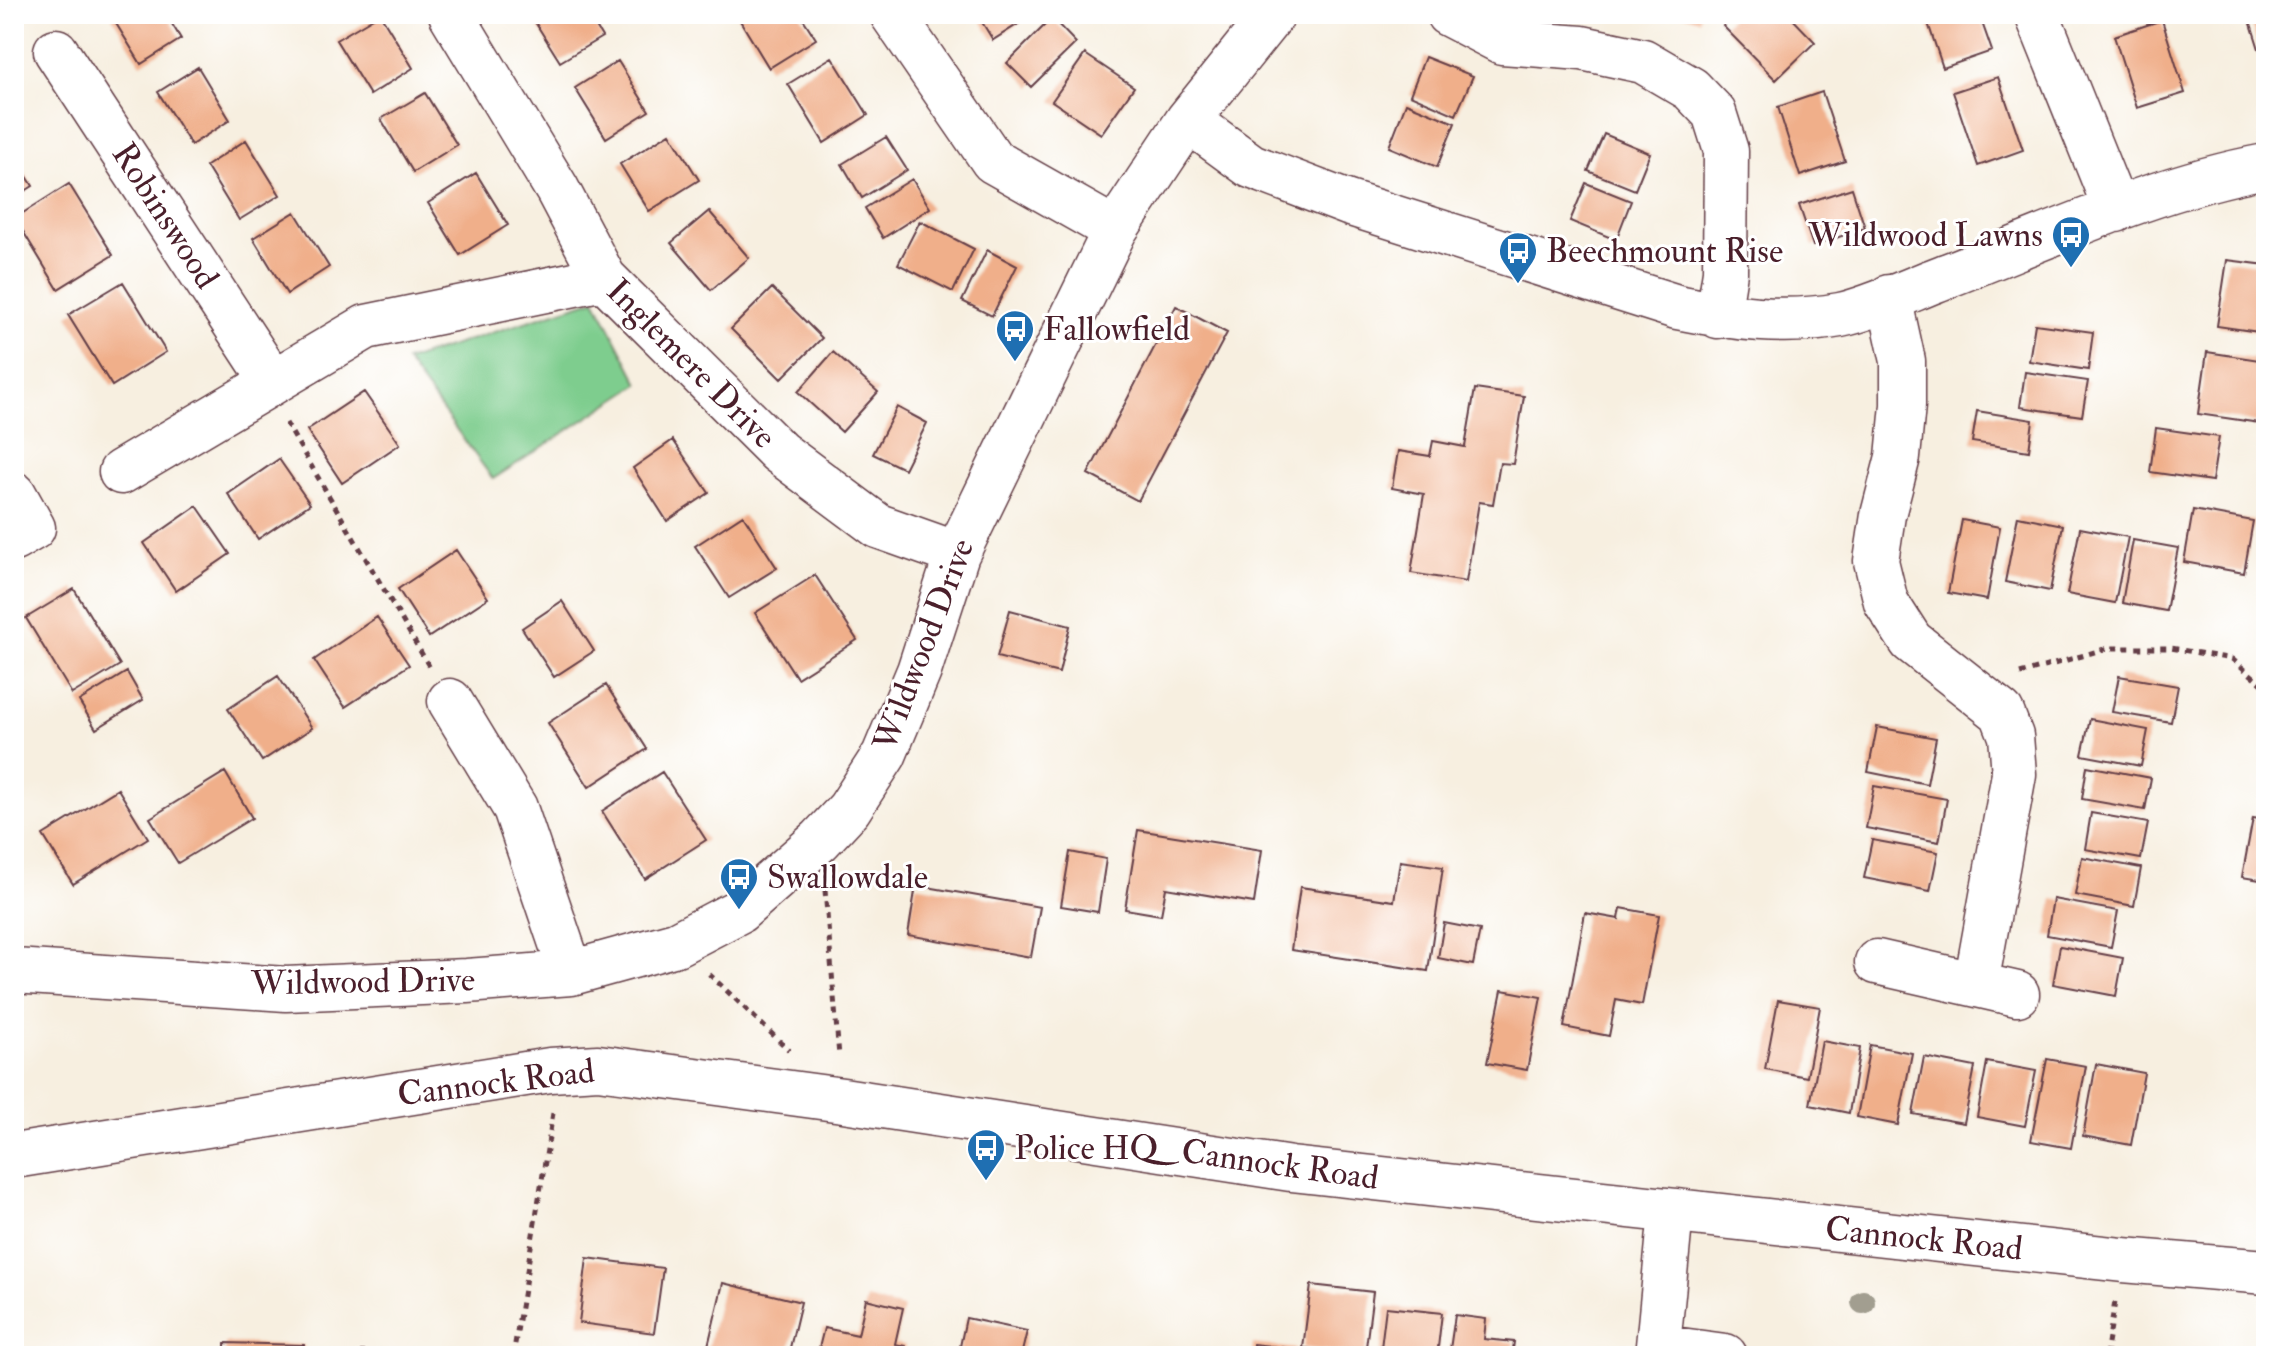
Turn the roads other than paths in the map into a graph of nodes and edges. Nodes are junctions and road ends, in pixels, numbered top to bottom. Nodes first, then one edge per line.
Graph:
1 (451, 14) edge
2 (892, 14) edge
3 (1273, 14) edge
4 (1448, 14) edge
5 (2037, 14) edge
6 (56, 51) dead end
7 (1188, 120) junction
8 (2266, 166) edge
9 (2116, 210) junction
10 (1115, 230) junction
11 (604, 278) junction
12 (1889, 297) junction
13 (1718, 316) junction
14 (269, 384) junction
15 (121, 472) dead end
16 (957, 554) junction
17 (450, 701) road end
18 (1877, 962) dead end
19 (14, 971) edge
20 (571, 973) junction
21 (14, 1156) edge
22 (1671, 1212) junction
23 (2266, 1272) edge
24 (1657, 1352) edge
25 (1725, 1356) edge

1 - 11 street, Inglemere Drive
2 - 10 street
3 - 7 street, Wildwood Drive
4 - 13 street
5 - 9 street
6 - 14 street, Robinswood
7 - 10 street, Wildwood Drive
7 - 13 street
8 - 9 street
9 - 12 street
10 - 16 street, Wildwood Drive
11 - 14 street
11 - 16 street, Inglemere Drive
12 - 13 street
12 - 18 street
14 - 15 street
16 - 20 street, Wildwood Drive
17 - 20 street
19 - 20 street, Wildwood Drive
21 - 22 street, Cannock Road
22 - 23 street, Cannock Road
22 - 24 street
24 - 25 street

